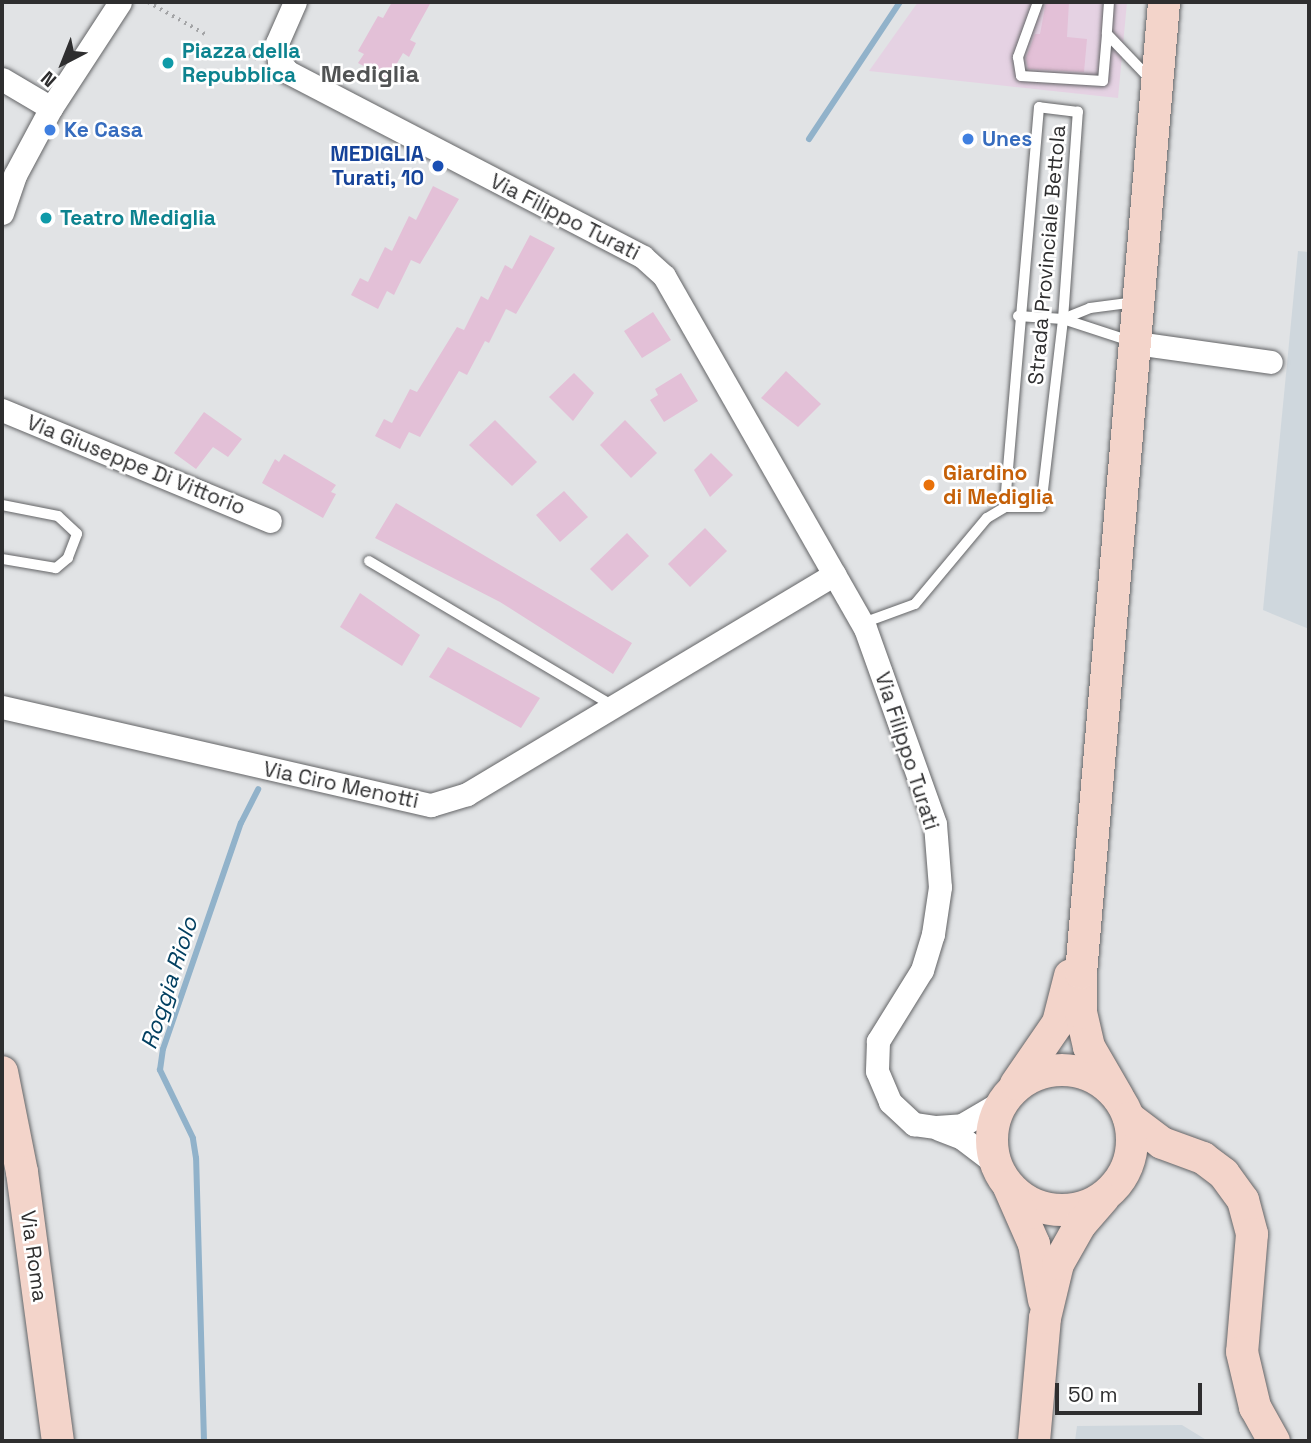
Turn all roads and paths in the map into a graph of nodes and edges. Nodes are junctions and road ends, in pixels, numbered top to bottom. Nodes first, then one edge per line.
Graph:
1 (120, 2) edge
2 (148, 2) edge
3 (295, 2) edge
4 (1038, 2) edge
5 (1109, 2) edge
6 (1164, 2) edge
7 (1107, 34) junction
8 (207, 35) dead end
9 (2, 79) edge
10 (1157, 85) junction
11 (51, 108) junction
12 (2, 213) edge
13 (1139, 302) junction
14 (1018, 316) junction
15 (1063, 319) junction
16 (1136, 343) junction
17 (1270, 362) dead end
18 (2, 410) edge
19 (2, 505) edge
20 (1005, 507) junction
21 (270, 521) dead end
22 (2, 559) edge
23 (369, 561) dead end
24 (834, 574) junction
25 (863, 624) junction
26 (614, 706) junction
27 (2, 707) edge
28 (1087, 900) junction
29 (2, 1072) edge
30 (1006, 1097) junction
31 (1123, 1108) junction
32 (936, 1127) junction
33 (1176, 1150) junction
34 (1002, 1175) junction
35 (1119, 1178) junction
36 (1045, 1318) junction
37 (58, 1441) edge
38 (1034, 1441) edge
39 (1274, 1441) edge

1 - 11 street
2 - 8 path
3 - 24 street, Via Filippo Turati
4 - 7 lane
5 - 7 lane
6 - 10 street
7 - 10 lane
9 - 11 street
10 - 13 street
11 - 12 street
13 - 15 lane
13 - 16 street
14 - 15 lane
14 - 15 lane, Strada Provinciale Bettola
14 - 20 lane, Strada Provinciale Bettola
15 - 16 lane
15 - 20 lane, Strada Provinciale Bettola
16 - 17 street
16 - 28 street
18 - 21 street, Via Giuseppe Di Vittorio
19 - 22 lane
20 - 25 lane
23 - 26 lane
24 - 25 street, Via Filippo Turati
24 - 26 street, Via Ciro Menotti
25 - 32 street, Via Filippo Turati
26 - 27 street, Via Ciro Menotti
28 - 30 street
28 - 31 street
29 - 37 street, Via Roma
30 - 31 street
30 - 32 street
30 - 34 street
31 - 33 street
31 - 35 street
32 - 34 street, Via Filippo Turati
33 - 35 street
33 - 39 street
34 - 35 street
34 - 36 street
35 - 36 street
36 - 38 street

